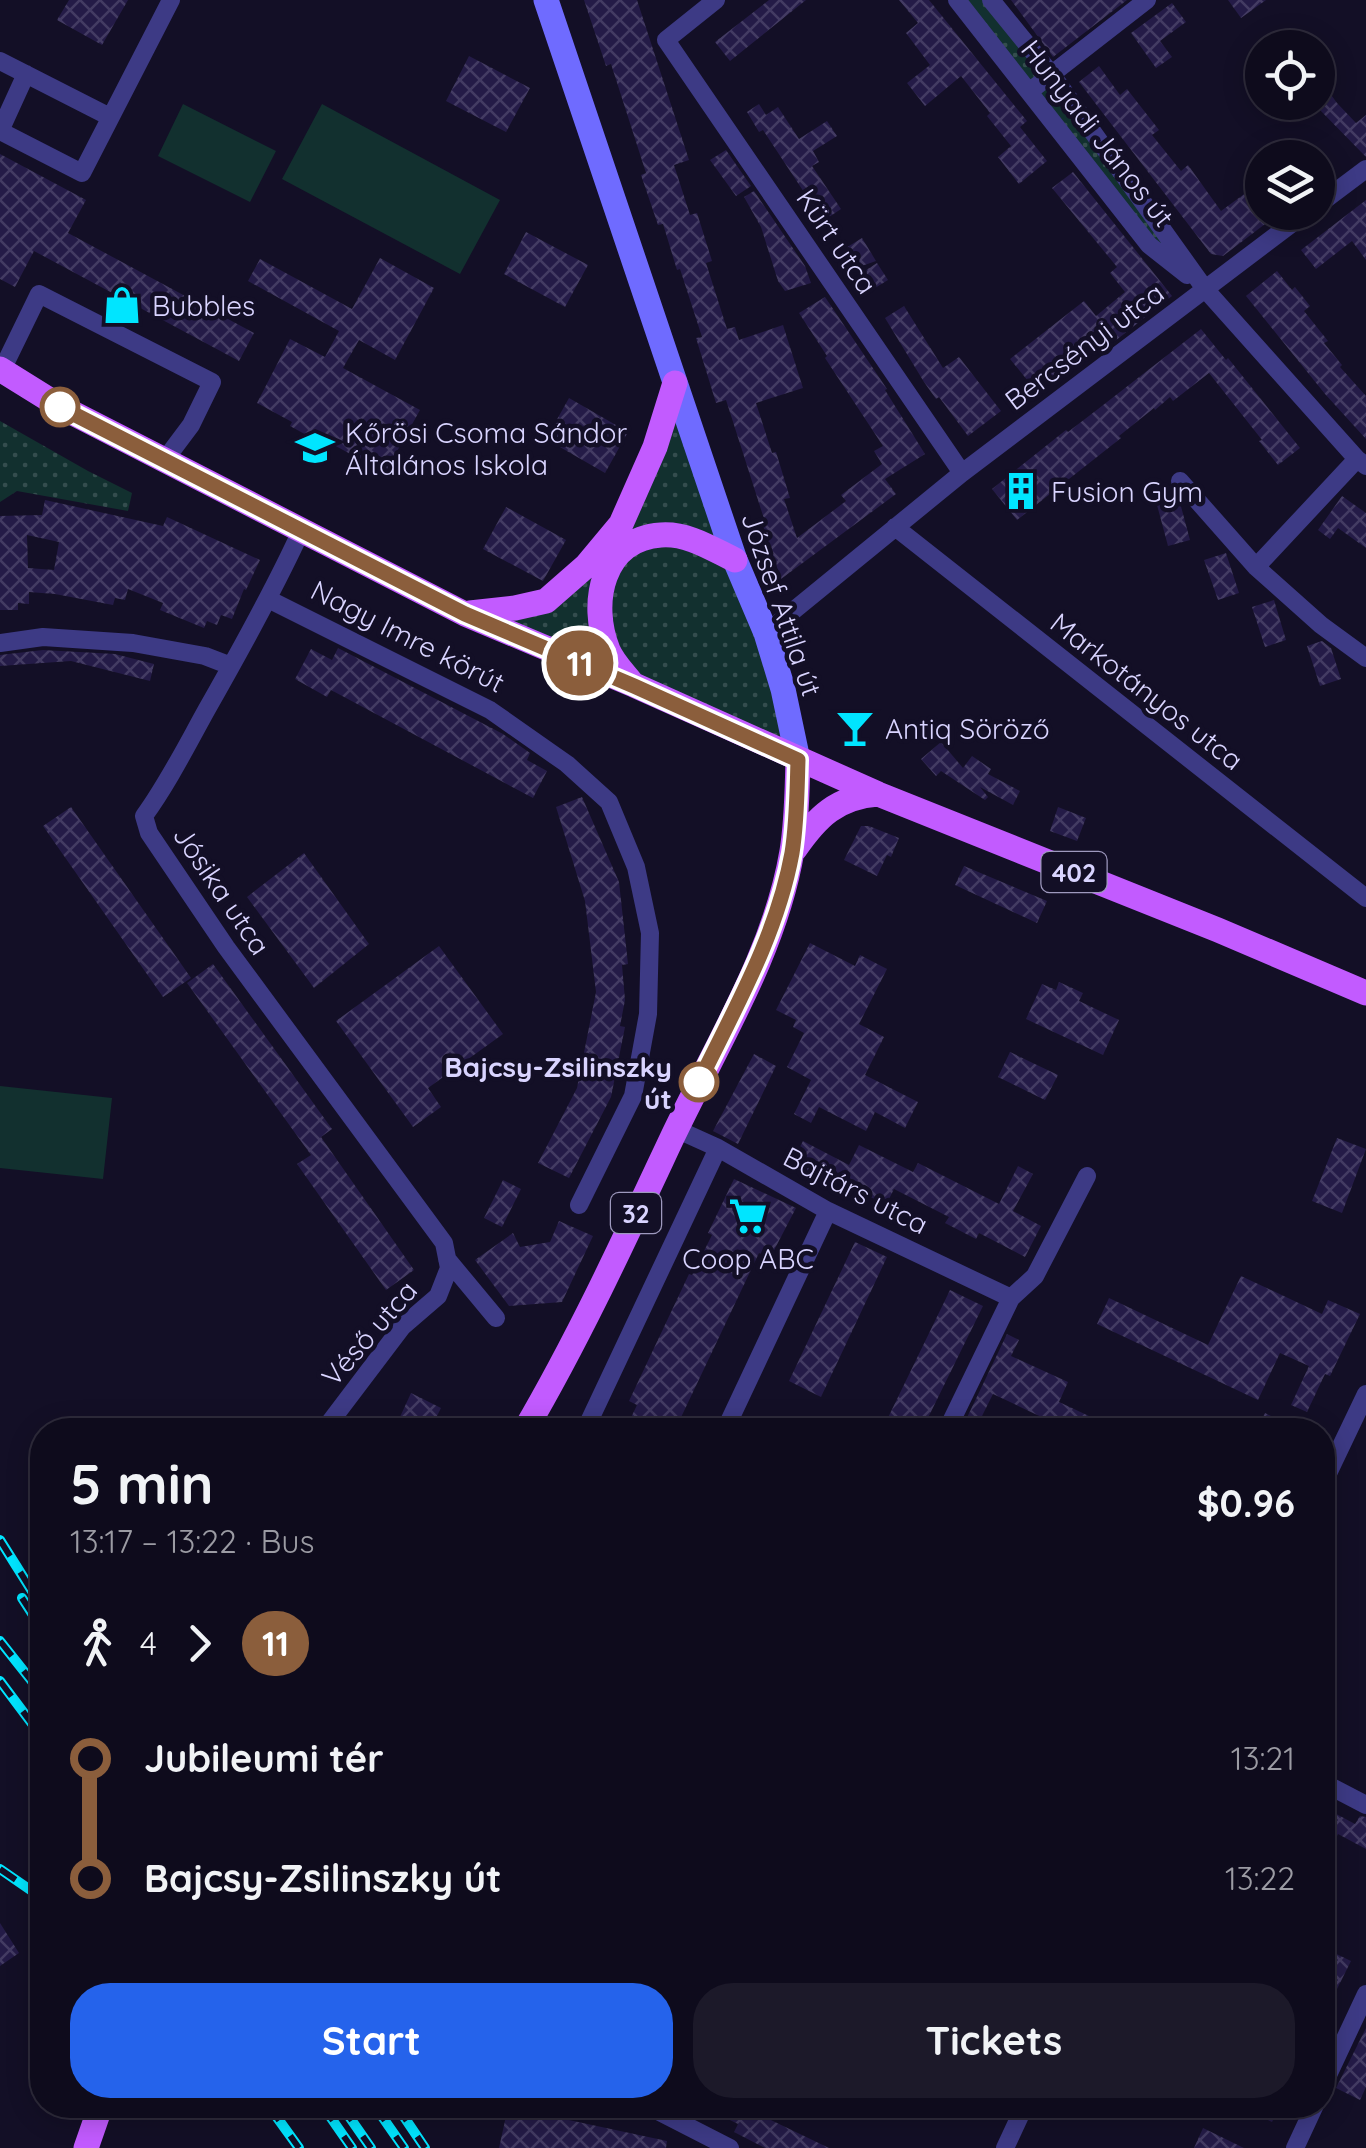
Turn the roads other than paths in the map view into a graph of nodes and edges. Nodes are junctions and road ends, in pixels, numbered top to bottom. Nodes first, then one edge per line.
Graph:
1 (171, 0) edge
2 (546, 0) edge
3 (716, 0) edge
4 (958, 0) edge
5 (991, 0) edge
6 (1148, 0) edge
7 (0, 61) edge
8 (26, 74) junction
9 (1052, 75) junction
10 (1030, 91) junction
11 (110, 117) junction
12 (0, 131) edge
13 (1366, 168) edge
14 (1335, 192) edge
15 (1284, 230) edge
16 (1205, 289) junction
17 (1, 370) edge
18 (675, 383) junction
19 (164, 461) junction
20 (1361, 462) edge
21 (962, 473) junction
22 (1180, 481) dead end
23 (895, 527) junction
24 (301, 531) junction
25 (735, 560) junction
26 (1256, 568) junction
27 (268, 599) junction
28 (465, 614) junction
29 (766, 633) junction
30 (0, 643) edge
31 (1366, 658) edge
32 (231, 666) junction
33 (634, 686) junction
34 (798, 760) junction
35 (878, 794) junction
36 (792, 853) junction
37 (1366, 898) edge
38 (1366, 993) edge
39 (676, 1129) junction
40 (718, 1148) junction
41 (1087, 1176) dead end
42 (579, 1205) dead end
43 (828, 1211) junction
44 (448, 1263) junction
45 (1011, 1298) junction
46 (496, 1318) dead end
47 (1366, 1394) edge
48 (333, 1418) edge
49 (532, 1418) edge
50 (591, 1418) edge
51 (731, 1418) edge
52 (953, 1418) edge
53 (1335, 1459) edge
54 (1335, 1789) edge
55 (1366, 1805) edge
56 (1366, 1994) edge
57 (1335, 2060) edge
58 (96, 2118) edge
59 (671, 2118) edge
60 (1019, 2118) edge
61 (1309, 2118) edge
62 (86, 2148) edge
63 (730, 2148) edge
64 (1005, 2148) edge
65 (1295, 2148) edge

1 - 11 street
2 - 18 street, József Attila út
3 - 21 street, Kürt utca
4 - 10 street, Hunyadi János út
5 - 9 street, Hunyadi János út
6 - 9 street
7 - 8 street
8 - 11 street
8 - 12 street
9 - 10 street
9 - 16 street, Hunyadi János út
10 - 16 street, Hunyadi János út
11 - 12 street
13 - 14 street
15 - 16 street, Bercsényi utca
16 - 20 street, Hunyadi János út
16 - 21 street, Bercsényi utca
17 - 19 main road, Nagy Imre körút
17 - 19 street, Nagy Imre körút
18 - 25 street, József Attila út
18 - 28 main road
19 - 24 main road, Nagy Imre körút
20 - 26 street
21 - 23 street, Bercsényi utca
22 - 26 street
23 - 29 street, Bercsényi utca
23 - 37 street, Markotányos utca
24 - 27 street, Jósika utca
24 - 28 main road, Nagy Imre körút
25 - 29 street, József Attila út
25 - 33 main road
26 - 31 street
27 - 32 street, Jósika utca
27 - 42 street, Nagy Imre körút
28 - 33 main road, Nagy Imre körút
29 - 34 street, József Attila út
30 - 32 street
32 - 44 street, Jósika utca
33 - 34 main road, Nagy Imre körút
34 - 35 main road, 402
34 - 36 main road, 32
35 - 36 main road
35 - 38 main road, 402
36 - 39 main road, 32
39 - 40 street, Bajtárs utca
39 - 49 main road, 32
40 - 43 street, Bajtárs utca
40 - 50 street
41 - 45 street
43 - 45 street, Bajtárs utca
43 - 51 street
44 - 46 street, Jósika utca
44 - 48 street, Véső utca
45 - 52 street
47 - 53 street
54 - 55 street
56 - 57 street
58 - 62 main road
59 - 63 street
60 - 64 street
61 - 65 street

